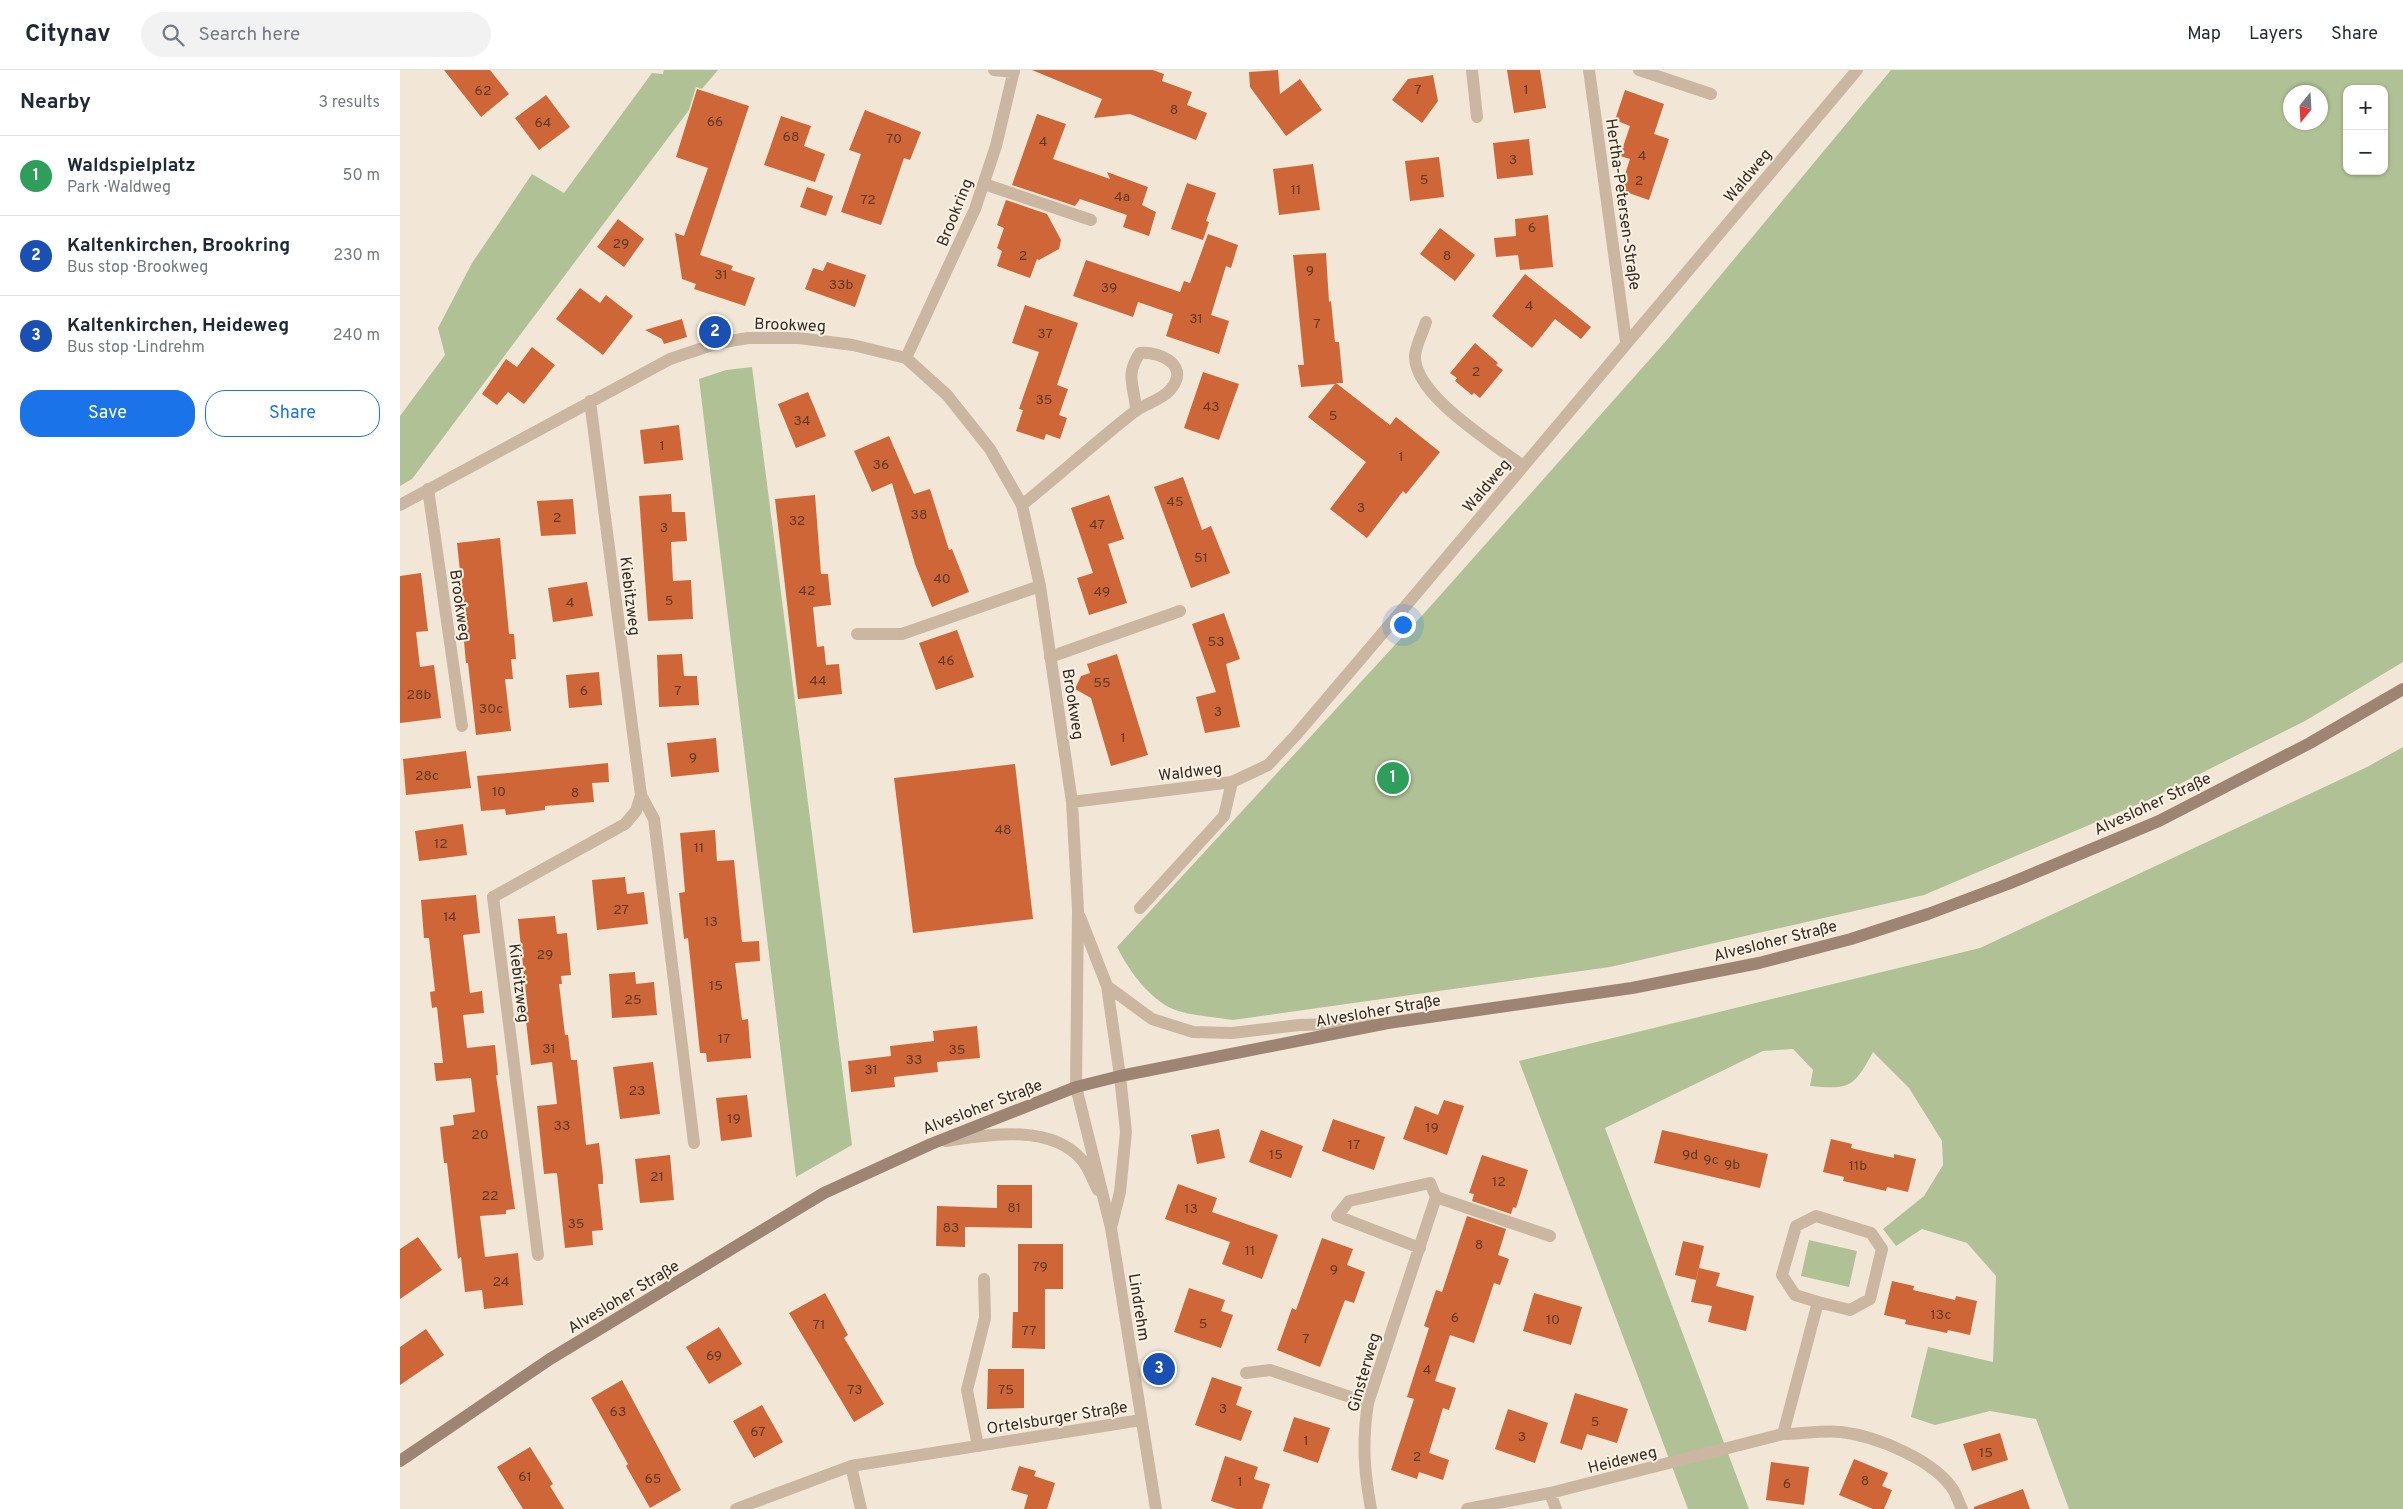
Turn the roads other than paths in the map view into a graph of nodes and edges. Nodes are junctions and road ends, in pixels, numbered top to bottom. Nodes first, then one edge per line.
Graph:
1 (994, 70) edge
2 (1472, 70) edge
3 (1589, 70) edge
4 (1639, 70) edge
5 (1857, 70) edge
6 (1014, 71) edge
7 (1711, 94) dead end
8 (1477, 116) dead end
9 (984, 184) junction
10 (1092, 220) dead end
11 (1426, 322) dead end
12 (1626, 342) junction
13 (906, 358) junction
14 (590, 401) junction
15 (1136, 411) junction
16 (1522, 466) junction
17 (428, 490) junction
18 (400, 505) edge
19 (1022, 505) junction
20 (1040, 586) junction
21 (1180, 611) dead end
22 (857, 634) dead end
23 (1050, 657) junction
24 (2403, 689) edge
25 (462, 726) dead end
26 (1232, 782) junction
27 (641, 794) junction
28 (1072, 802) junction
29 (1140, 908) dead end
30 (1078, 910) junction
31 (1107, 986) junction
32 (1388, 1023) junction
33 (1120, 1076) junction
34 (1076, 1087) junction
35 (694, 1143) dead end
36 (931, 1144) junction
37 (1436, 1197) junction
38 (1107, 1208) junction
39 (1111, 1228) junction
40 (1550, 1236) dead end
41 (1420, 1248) junction
42 (538, 1255) dead end
43 (984, 1279) dead end
44 (1818, 1302) junction
45 (1246, 1373) dead end
46 (1368, 1403) junction
47 (1141, 1420) junction
48 (1783, 1434) junction
49 (978, 1446) junction
50 (400, 1461) edge
51 (851, 1466) junction
52 (1550, 1493) junction
53 (736, 1509) edge
54 (861, 1509) edge
55 (1156, 1509) edge
56 (1371, 1509) edge
57 (1467, 1509) edge
58 (1556, 1509) edge
59 (1962, 1509) edge

1 - 6 street, Brookring
2 - 8 street
3 - 12 street, Hertha-Petersen-Straße
4 - 7 street
5 - 12 street, Waldweg
6 - 9 street, Brookring
9 - 10 street
9 - 13 street, Brookring
11 - 16 street
12 - 16 street, Waldweg
13 - 14 street, Brookweg
13 - 19 street, Brookweg
14 - 17 street, Brookweg
14 - 27 street, Kiebitzweg
15 - 15 street
15 - 19 street
16 - 26 street, Waldweg
17 - 18 street, Brookweg
17 - 25 street, Brookweg
19 - 20 street, Brookweg
20 - 22 street
20 - 23 street, Brookweg
21 - 23 street
23 - 28 street, Brookweg
24 - 32 street, Alvesloher Straße
26 - 28 street, Waldweg
26 - 29 street
27 - 35 street, Kiebitzweg
27 - 42 street, Kiebitzweg
28 - 30 street, Brookweg
30 - 31 street, Brookweg
30 - 34 street, Brookweg
31 - 32 street
31 - 33 street, Brookweg
32 - 33 street, Alvesloher Straße
33 - 34 street, Alvesloher Straße
33 - 39 street, Lindrehm
34 - 36 street, Alvesloher Straße
34 - 38 street, Lindrehm
36 - 38 street
36 - 50 street, Alvesloher Straße
37 - 40 street
37 - 41 street, Ginsterweg
37 - 41 street
38 - 39 street, Lindrehm
39 - 47 street, Lindrehm
41 - 46 street, Ginsterweg
43 - 49 street, Ortelsburger Straße
44 - 44 street
44 - 48 street
45 - 46 street
46 - 56 street, Ginsterweg
47 - 49 street, Ortelsburger Straße
47 - 55 street, Lindrehm
48 - 52 street, Heideweg
48 - 59 street, Heideweg
49 - 51 street, Ortelsburger Straße
51 - 53 street, Ortelsburger Straße
51 - 54 street
52 - 57 street, Heideweg
52 - 58 street

